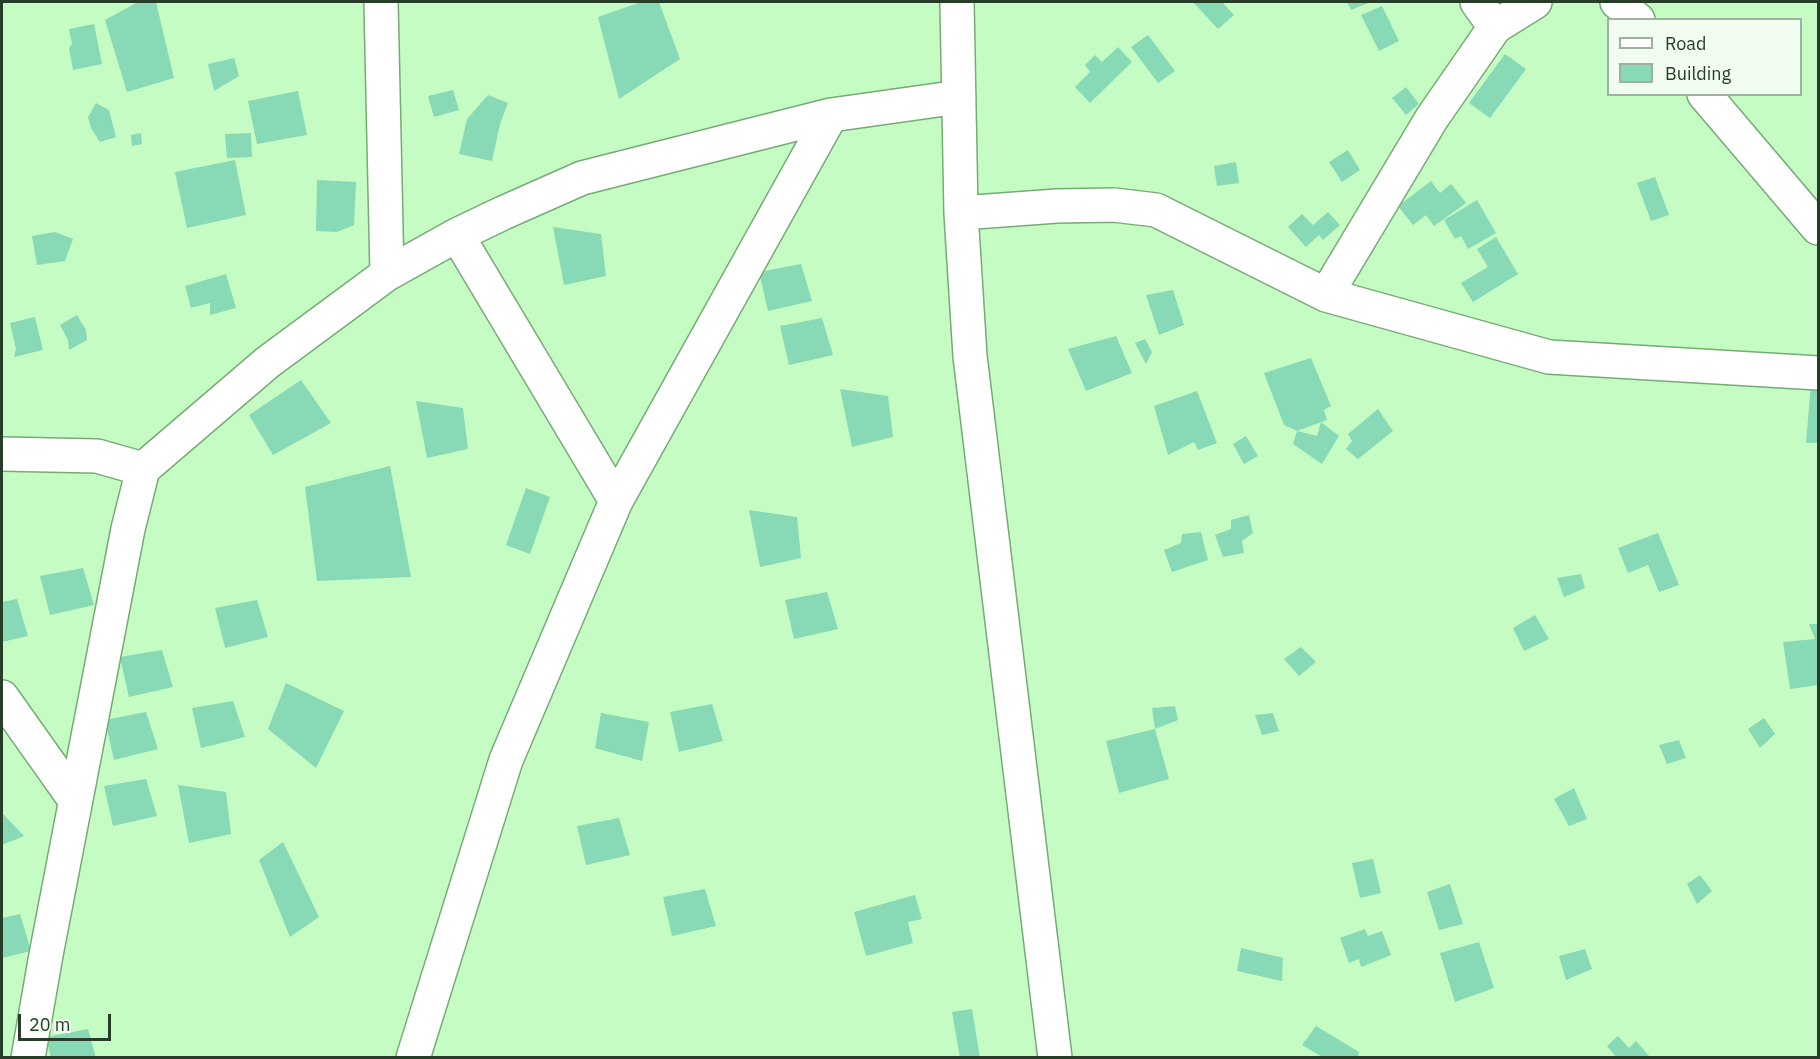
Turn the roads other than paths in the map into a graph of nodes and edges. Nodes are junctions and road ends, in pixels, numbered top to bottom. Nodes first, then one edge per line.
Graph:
1 (381, 2) edge
2 (957, 2) edge
3 (1536, 2) edge
4 (1617, 2) edge
5 (1486, 14) edge
6 (1636, 18) edge
7 (1706, 96) edge
8 (959, 97) junction
9 (831, 115) junction
10 (961, 213) junction
11 (1818, 228) edge
12 (457, 235) junction
13 (387, 274) junction
14 (1326, 295) junction
15 (1818, 373) edge
16 (2, 454) edge
17 (143, 469) junction
18 (616, 501) junction
19 (2, 697) edge
20 (75, 800) junction
21 (28, 1058) edge
22 (413, 1058) edge
23 (1055, 1058) edge

1 - 13 street
2 - 8 street
3 - 5 street
4 - 6 street
5 - 14 street
7 - 11 street
8 - 9 street
8 - 10 street
9 - 12 street
9 - 18 street
10 - 14 street
10 - 23 street
12 - 13 street
12 - 18 street
13 - 17 street
14 - 15 street
16 - 17 street
17 - 20 street
18 - 22 street
19 - 20 street
20 - 21 street

